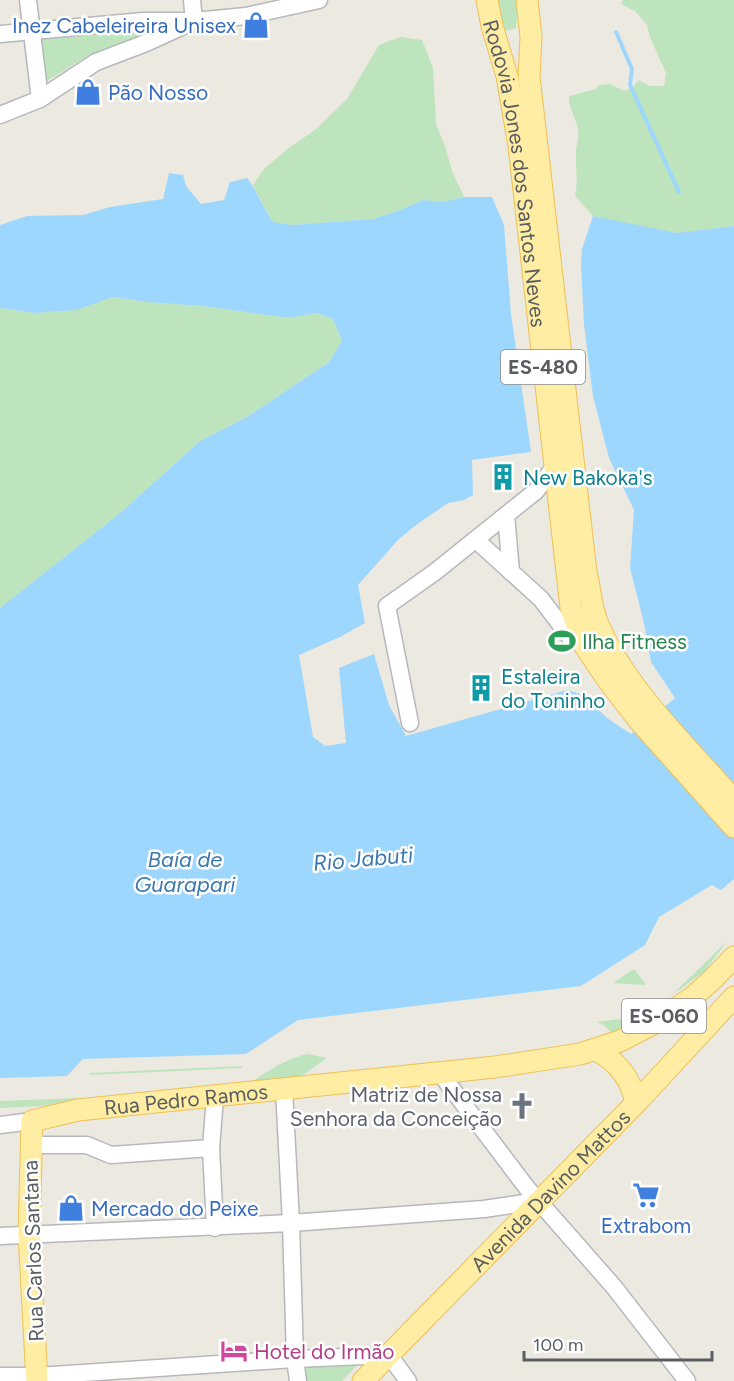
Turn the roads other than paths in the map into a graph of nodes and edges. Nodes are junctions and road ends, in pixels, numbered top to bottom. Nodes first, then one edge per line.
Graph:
1 (28, 0) edge
2 (192, 0) edge
3 (319, 0) edge
4 (487, 0) edge
5 (527, 0) edge
6 (537, 0) edge
7 (194, 21) junction
8 (31, 30) junction
9 (0, 34) edge
10 (531, 37) junction
11 (34, 101) junction
12 (0, 115) edge
13 (554, 467) junction
14 (506, 515) junction
15 (476, 540) junction
16 (511, 572) junction
17 (585, 646) junction
18 (644, 712) junction
19 (410, 723) dead end
20 (734, 800) edge
21 (734, 827) edge
22 (734, 957) edge
23 (732, 1001) edge
24 (596, 1050) junction
25 (440, 1072) junction
26 (284, 1089) junction
27 (215, 1096) junction
28 (636, 1103) junction
29 (32, 1121) junction
30 (0, 1125) edge
31 (43, 1145) dead end
32 (211, 1148) junction
33 (538, 1201) junction
34 (291, 1222) junction
35 (215, 1227) junction
36 (29, 1234) junction
37 (0, 1236) edge
38 (389, 1355) junction
39 (296, 1359) junction
40 (0, 1376) edge
41 (37, 1378) edge
42 (298, 1381) edge
43 (363, 1381) edge
44 (408, 1381) edge
45 (687, 1381) edge

1 - 8 street
2 - 7 street
3 - 7 street
4 - 13 main road, Rodovia Jones dos Santos Neves / ES-480
5 - 10 main road, Rodovia Jones dos Santos Neves / ES-480
6 - 10 main road
7 - 8 street
7 - 11 street
8 - 9 street
8 - 11 street
10 - 18 main road, Rodovia Jones dos Santos Neves / ES-480
11 - 12 street
13 - 14 street
13 - 17 main road, Rodovia Jones dos Santos Neves / ES-480
14 - 15 street
14 - 16 street
15 - 16 street
15 - 19 street
16 - 17 street
17 - 18 main road, Rodovia Jones dos Santos Neves / ES-480
18 - 20 main road, Rodovia Jones dos Santos Neves / ES-480
18 - 21 main road, Rodovia Jones dos Santos Neves / ES-480
22 - 24 main road, Rua Pedro Ramos / ES-060
23 - 28 main road, Avenida Davino Mattos / ES-060
24 - 25 main road, Rua Pedro Ramos / ES-060
24 - 28 main road
25 - 26 main road, Rua Pedro Ramos / ES-060
25 - 33 street
26 - 27 main road, Rua Pedro Ramos / ES-060
26 - 34 street
27 - 29 main road, Rua Pedro Ramos / ES-060
27 - 32 street
28 - 33 main road, Avenida Davino Mattos / ES-060
29 - 30 street, Rua Pedro Ramos
29 - 36 main road, Rua Carlos Santana
31 - 32 street
32 - 35 street
33 - 34 street
33 - 38 main road, Avenida Davino Mattos / ES-060
33 - 45 street
34 - 35 street
34 - 39 street
35 - 36 street
36 - 37 street
36 - 41 main road, Rua Carlos Santana
38 - 39 street
38 - 43 main road, Avenida Davino Mattos / ES-060
38 - 44 street
39 - 41 street
39 - 42 street
40 - 41 street

